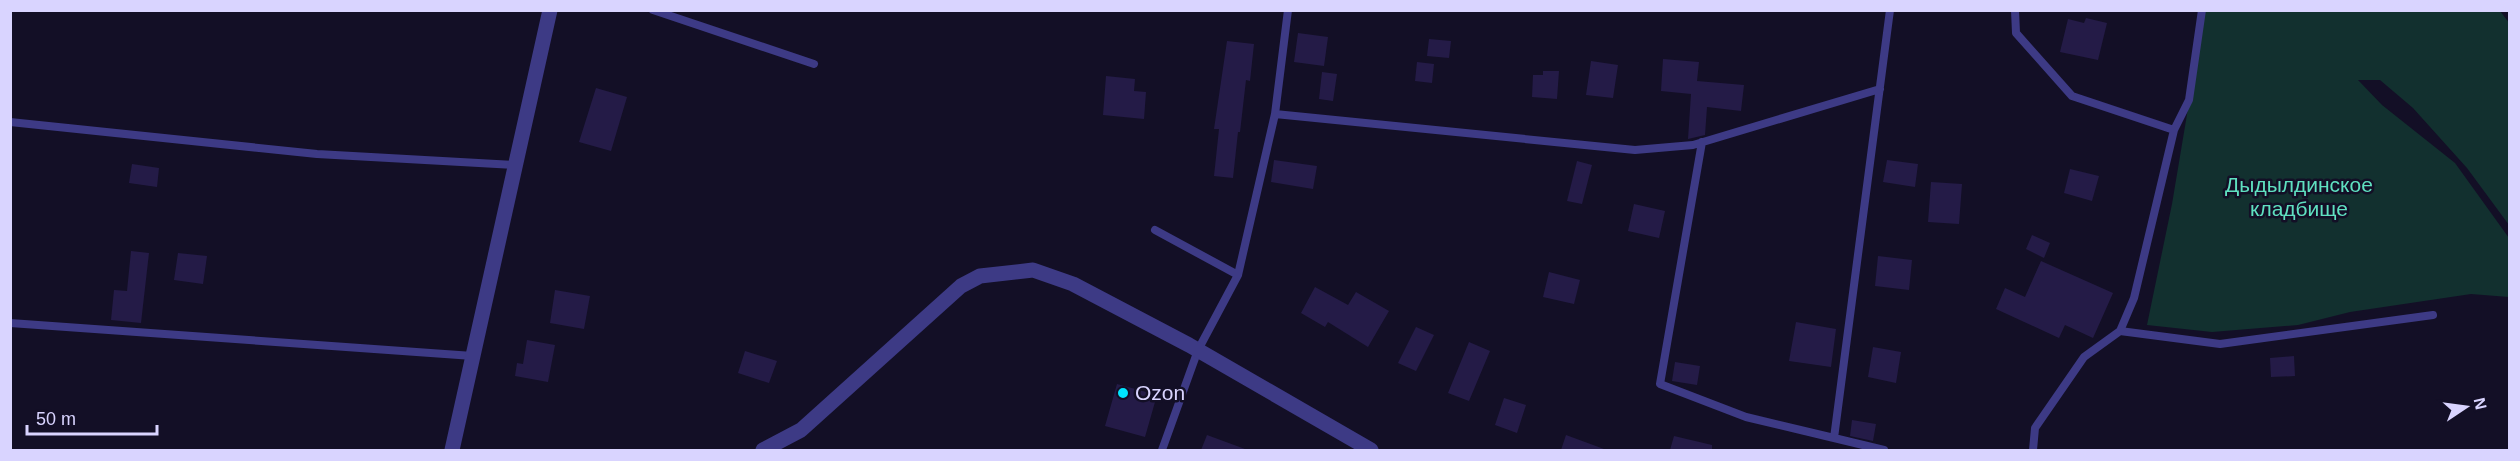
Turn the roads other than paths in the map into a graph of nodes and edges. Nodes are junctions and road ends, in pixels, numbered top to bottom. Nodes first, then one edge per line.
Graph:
1 (550, 10) edge
2 (653, 10) edge
3 (1288, 10) edge
4 (1890, 10) edge
5 (2015, 10) edge
6 (2202, 10) edge
7 (681, 15) edge
8 (814, 64) dead end
9 (1880, 89) junction
10 (1275, 114) junction
11 (10, 122) edge
12 (2174, 130) junction
13 (1702, 142) junction
14 (518, 165) junction
15 (1155, 230) dead end
16 (1238, 275) junction
17 (2433, 315) dead end
18 (10, 323) edge
19 (2120, 331) junction
20 (1198, 350) junction
21 (475, 357) junction
22 (1834, 438) junction
23 (452, 450) edge
24 (763, 450) edge
25 (1162, 450) edge
26 (1371, 450) edge
27 (1884, 450) edge
28 (2033, 450) edge

1 - 14 street
2 - 7 lane
3 - 10 lane
4 - 9 lane
5 - 12 lane
6 - 12 lane
7 - 8 lane
9 - 13 lane
9 - 22 lane
10 - 13 lane
10 - 16 lane
11 - 14 lane
12 - 19 lane
13 - 22 lane
14 - 21 street
15 - 16 lane
16 - 20 lane
17 - 19 lane
18 - 21 lane
19 - 28 lane
20 - 24 street
20 - 25 lane
20 - 26 street
21 - 23 street
22 - 27 lane

